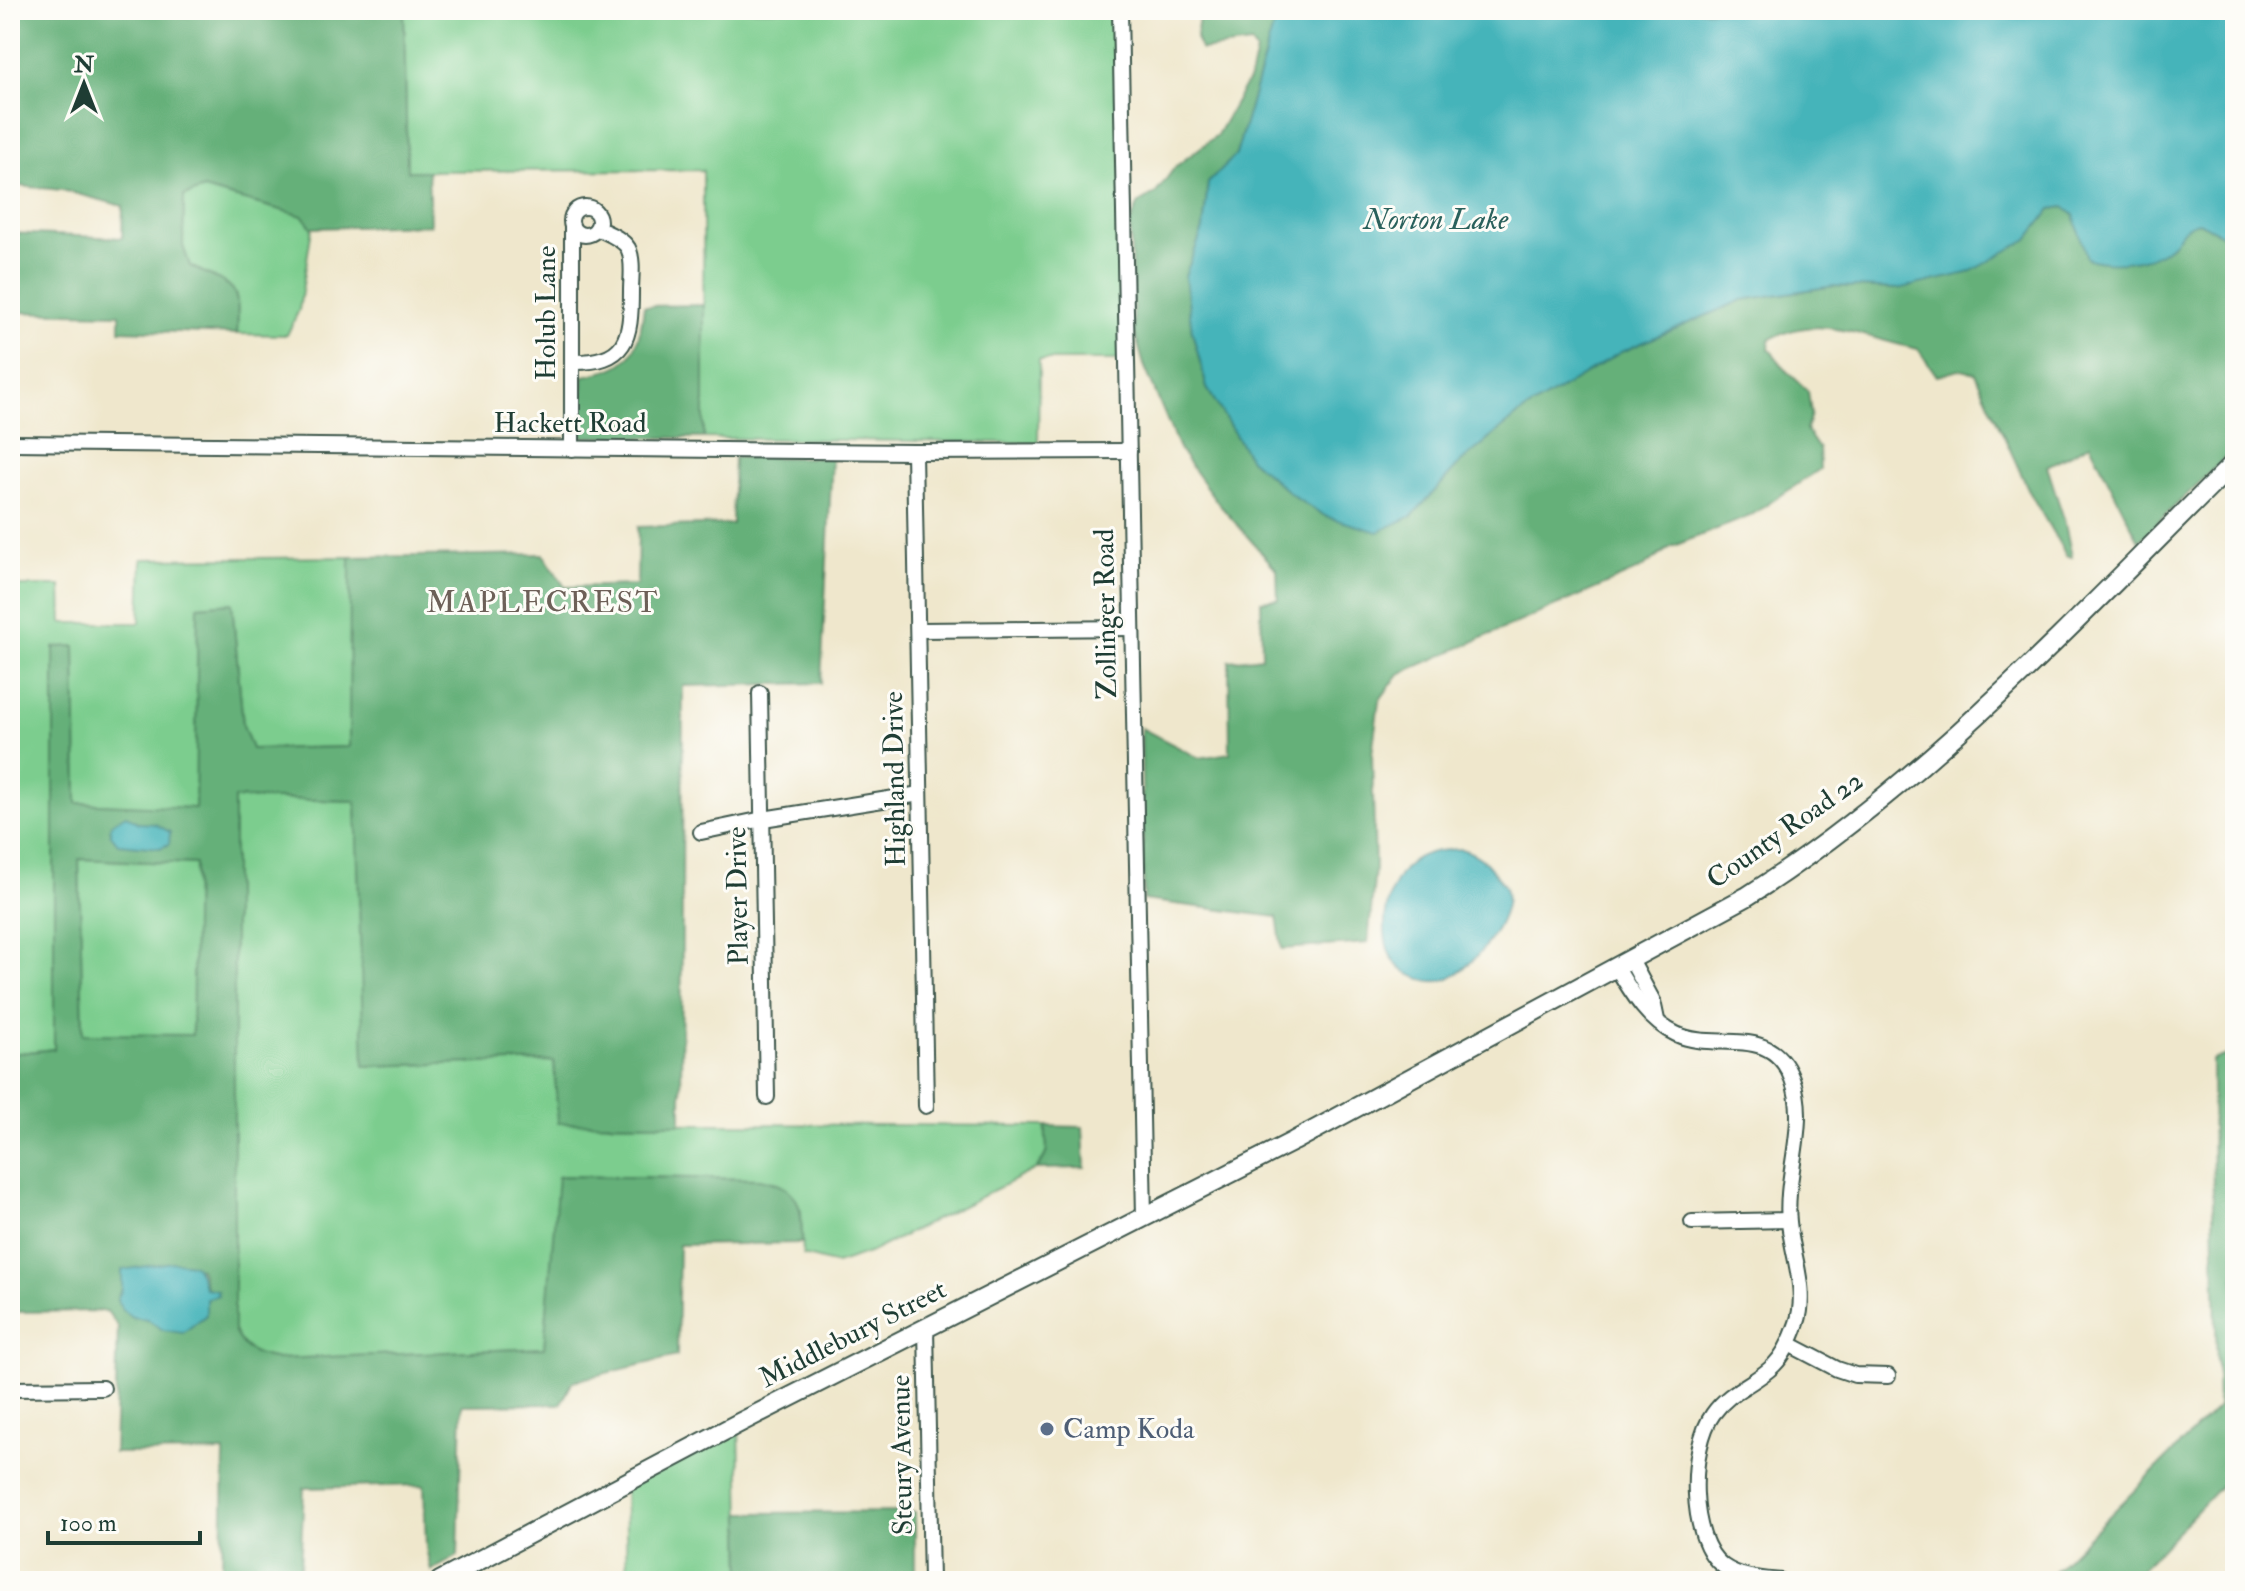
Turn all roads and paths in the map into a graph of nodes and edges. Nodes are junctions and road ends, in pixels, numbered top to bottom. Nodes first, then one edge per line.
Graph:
1 (1120, 10) edge
2 (572, 226) junction
3 (597, 228) junction
4 (572, 362) junction
5 (10, 443) edge
6 (572, 449) junction
7 (1129, 451) junction
8 (914, 452) junction
9 (2235, 462) edge
10 (1132, 628) junction
11 (919, 630) junction
12 (760, 693) dead end
13 (920, 794) junction
14 (763, 819) junction
15 (701, 832) dead end
16 (1624, 964) junction
17 (767, 1097) dead end
18 (926, 1106) dead end
19 (1294, 1141) joint
20 (1144, 1217) junction
21 (1788, 1220) junction
22 (1692, 1222) dead end
23 (926, 1328) junction
24 (1789, 1344) junction
25 (1888, 1376) dead end
26 (103, 1388) dead end
27 (10, 1389) edge
28 (466, 1574) edge
29 (440, 1581) edge
30 (931, 1581) edge
31 (1781, 1581) edge

1 - 7 street, Zollinger Road
2 - 3 street
2 - 3 street
2 - 4 street, Holub Lane
3 - 4 street
4 - 6 street, Holub Lane
5 - 6 street, Hackett Road
6 - 8 street, Hackett Road
7 - 8 street, Hackett Road
7 - 10 street, Zollinger Road
8 - 11 street, Highland Drive
9 - 16 main road, County Road 22
10 - 11 street
10 - 20 street, Zollinger Road
11 - 13 street, Highland Drive
12 - 14 street, Player Drive
13 - 14 street
13 - 18 street, Highland Drive
14 - 15 street
14 - 17 street, Player Drive
16 - 19 main road, County Road 22
16 - 21 street
19 - 20 main road, Middlebury Street
20 - 23 main road, Middlebury Street
21 - 22 street
21 - 24 street
23 - 28 main road, Middlebury Street
23 - 30 street, Steury Avenue
24 - 25 street
24 - 31 street
26 - 27 street
28 - 29 main road, Middlebury Street

